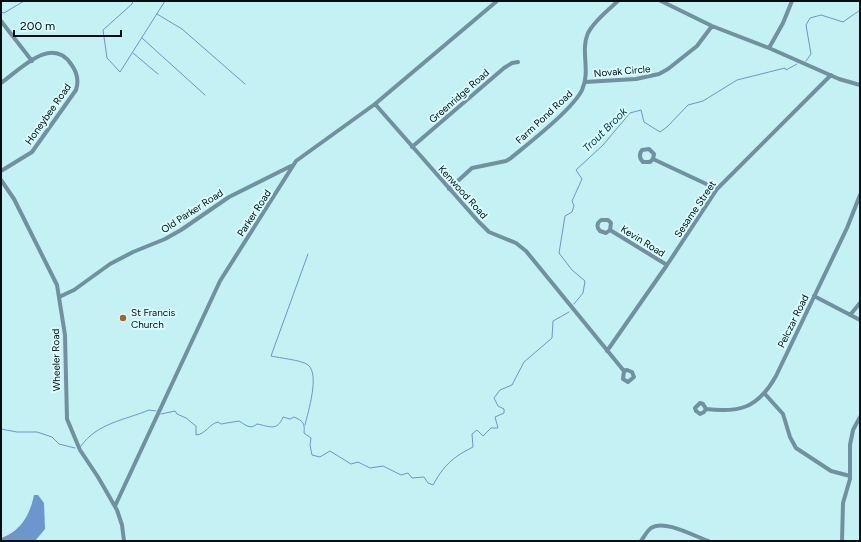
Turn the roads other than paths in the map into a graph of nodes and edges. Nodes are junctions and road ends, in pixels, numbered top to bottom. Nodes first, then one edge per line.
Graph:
1 (497, 1) edge
2 (618, 1) edge
3 (661, 1) edge
4 (792, 1) edge
5 (1, 21) edge
6 (712, 26) junction
7 (769, 48) junction
8 (32, 61) junction
9 (518, 62) dead end
10 (831, 75) junction
11 (585, 82) junction
12 (1, 83) edge
13 (860, 85) edge
14 (374, 104) junction
15 (412, 147) junction
16 (653, 158) dead end
17 (294, 165) junction
18 (1, 171) edge
19 (1, 180) edge
20 (449, 189) junction
21 (717, 189) junction
22 (860, 195) edge
23 (610, 230) dead end
24 (667, 265) junction
25 (814, 296) junction
26 (60, 297) junction
27 (860, 303) edge
28 (850, 315) junction
29 (860, 320) edge
30 (607, 351) junction
31 (624, 371) dead end
32 (765, 394) junction
33 (706, 409) dead end
34 (860, 418) edge
35 (850, 476) junction
36 (115, 506) junction
37 (124, 541) edge
38 (641, 541) edge
39 (708, 541) edge
40 (842, 541) edge

1 - 14 street, Parker Road
2 - 11 street, Farm Pond Road
3 - 6 street
4 - 7 street
5 - 8 street
6 - 7 street
6 - 11 street, Novak Circle
7 - 10 street
8 - 12 street, Honeybee Road
8 - 18 street, Honeybee Road
9 - 15 street, Greenridge Road
10 - 13 street
10 - 21 street, Sesame Street
11 - 20 street, Farm Pond Road
14 - 15 street, Kenwood Road
14 - 17 street, Parker Road
15 - 20 street, Kenwood Road
16 - 21 street
17 - 26 street, Old Parker Road
17 - 36 street, Parker Road
19 - 26 street, Wheeler Road
20 - 30 street, Kenwood Road
21 - 24 street, Sesame Street
22 - 25 street, Pelczar Road
23 - 24 street, Kevin Road
24 - 30 street, Sesame Street
25 - 28 street
25 - 32 street, Pelczar Road
26 - 36 street, Wheeler Road
27 - 28 street
28 - 29 street
30 - 31 street, Kenwood Road
32 - 33 street, Pelczar Road
32 - 35 street
34 - 35 street
35 - 40 street
36 - 37 street, Wheeler Road
38 - 39 street

